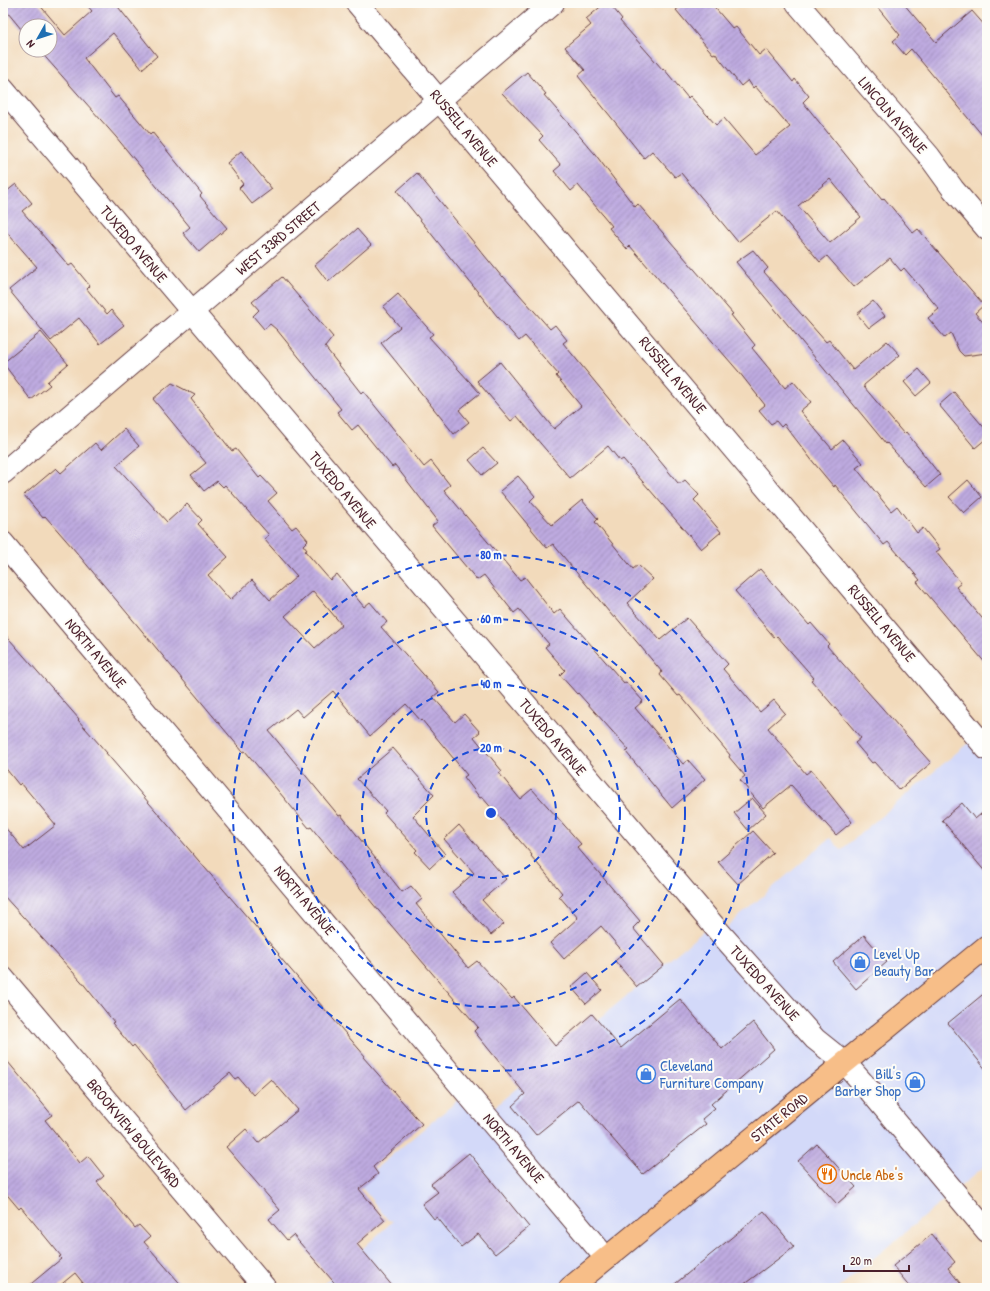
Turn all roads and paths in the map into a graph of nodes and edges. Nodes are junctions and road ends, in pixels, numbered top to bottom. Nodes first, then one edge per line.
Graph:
1 (357, 3) edge
2 (553, 3) edge
3 (797, 3) edge
4 (3, 89) edge
5 (440, 100) junction
6 (987, 228) edge
7 (191, 311) junction
8 (3, 473) edge
9 (3, 544) edge
10 (987, 749) edge
11 (987, 946) edge
12 (3, 978) edge
13 (845, 1063) junction
14 (987, 1231) edge
15 (606, 1258) junction
16 (265, 1288) edge
17 (570, 1288) edge

1 - 5 street, RUSSELL AVENUE
2 - 5 street, WEST 33RD STREET
3 - 6 street, LINCOLN AVENUE
4 - 7 street, TUXEDO AVENUE
5 - 7 street, WEST 33RD STREET
5 - 10 street, RUSSELL AVENUE
7 - 8 street, WEST 33RD STREET
7 - 13 street, TUXEDO AVENUE
9 - 15 street, NORTH AVENUE
11 - 13 main road, STATE ROAD
12 - 16 street, BROOKVIEW BOULEVARD
13 - 14 street, TUXEDO AVENUE
13 - 15 main road, STATE ROAD
15 - 17 main road, STATE ROAD

